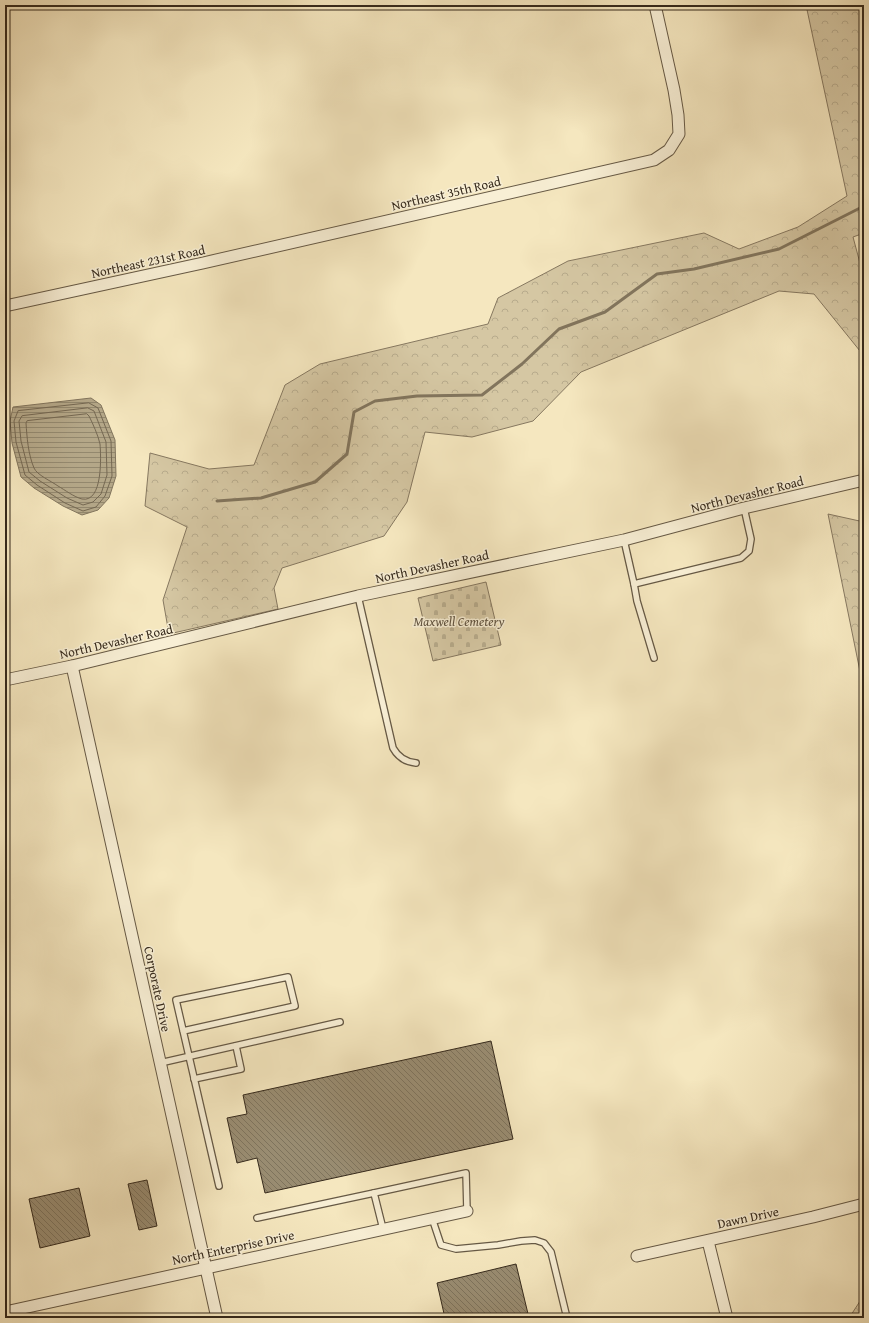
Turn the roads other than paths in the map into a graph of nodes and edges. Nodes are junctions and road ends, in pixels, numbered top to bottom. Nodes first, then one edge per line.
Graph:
1 (655, 5) edge
2 (296, 241) joint
3 (5, 306) edge
4 (864, 480) edge
5 (744, 508) junction
6 (624, 540) junction
7 (634, 584) junction
8 (358, 596) junction
9 (654, 658) dead end
10 (72, 666) junction
11 (5, 680) edge
12 (416, 763) dead end
13 (340, 1022) dead end
14 (183, 1031) junction
15 (236, 1046) junction
16 (189, 1057) junction
17 (160, 1063) junction
18 (194, 1079) junction
19 (219, 1186) dead end
20 (374, 1193) junction
21 (864, 1204) edge
22 (467, 1211) joint
23 (257, 1218) dead end
24 (432, 1218) junction
25 (383, 1229) junction
26 (708, 1240) junction
27 (637, 1256) dead end
28 (206, 1267) junction
29 (5, 1312) edge
30 (217, 1318) edge
31 (567, 1318) edge
32 (727, 1318) edge

1 - 2 street, Northeast 35th Road
2 - 3 street, Northeast 231st Road
4 - 5 street, North Devasher Road
5 - 6 street, North Devasher Road
5 - 7 lane
6 - 7 lane
6 - 8 street, North Devasher Road
7 - 9 lane
8 - 10 street, North Devasher Road
8 - 12 lane
10 - 11 street, North Devasher Road
10 - 17 street, Corporate Drive
13 - 15 lane
14 - 14 lane
14 - 16 lane
15 - 16 lane
15 - 18 lane
16 - 17 lane
16 - 18 lane
17 - 28 street, Corporate Drive
18 - 19 lane
20 - 22 lane
20 - 23 lane
20 - 25 lane
21 - 26 street, Dawn Drive
22 - 24 street, North Enterprise Drive
24 - 25 street, North Enterprise Drive
24 - 31 lane
25 - 28 street, North Enterprise Drive
26 - 27 street, Dawn Drive
26 - 32 street
28 - 29 street, North Enterprise Drive
28 - 30 street, Corporate Drive

